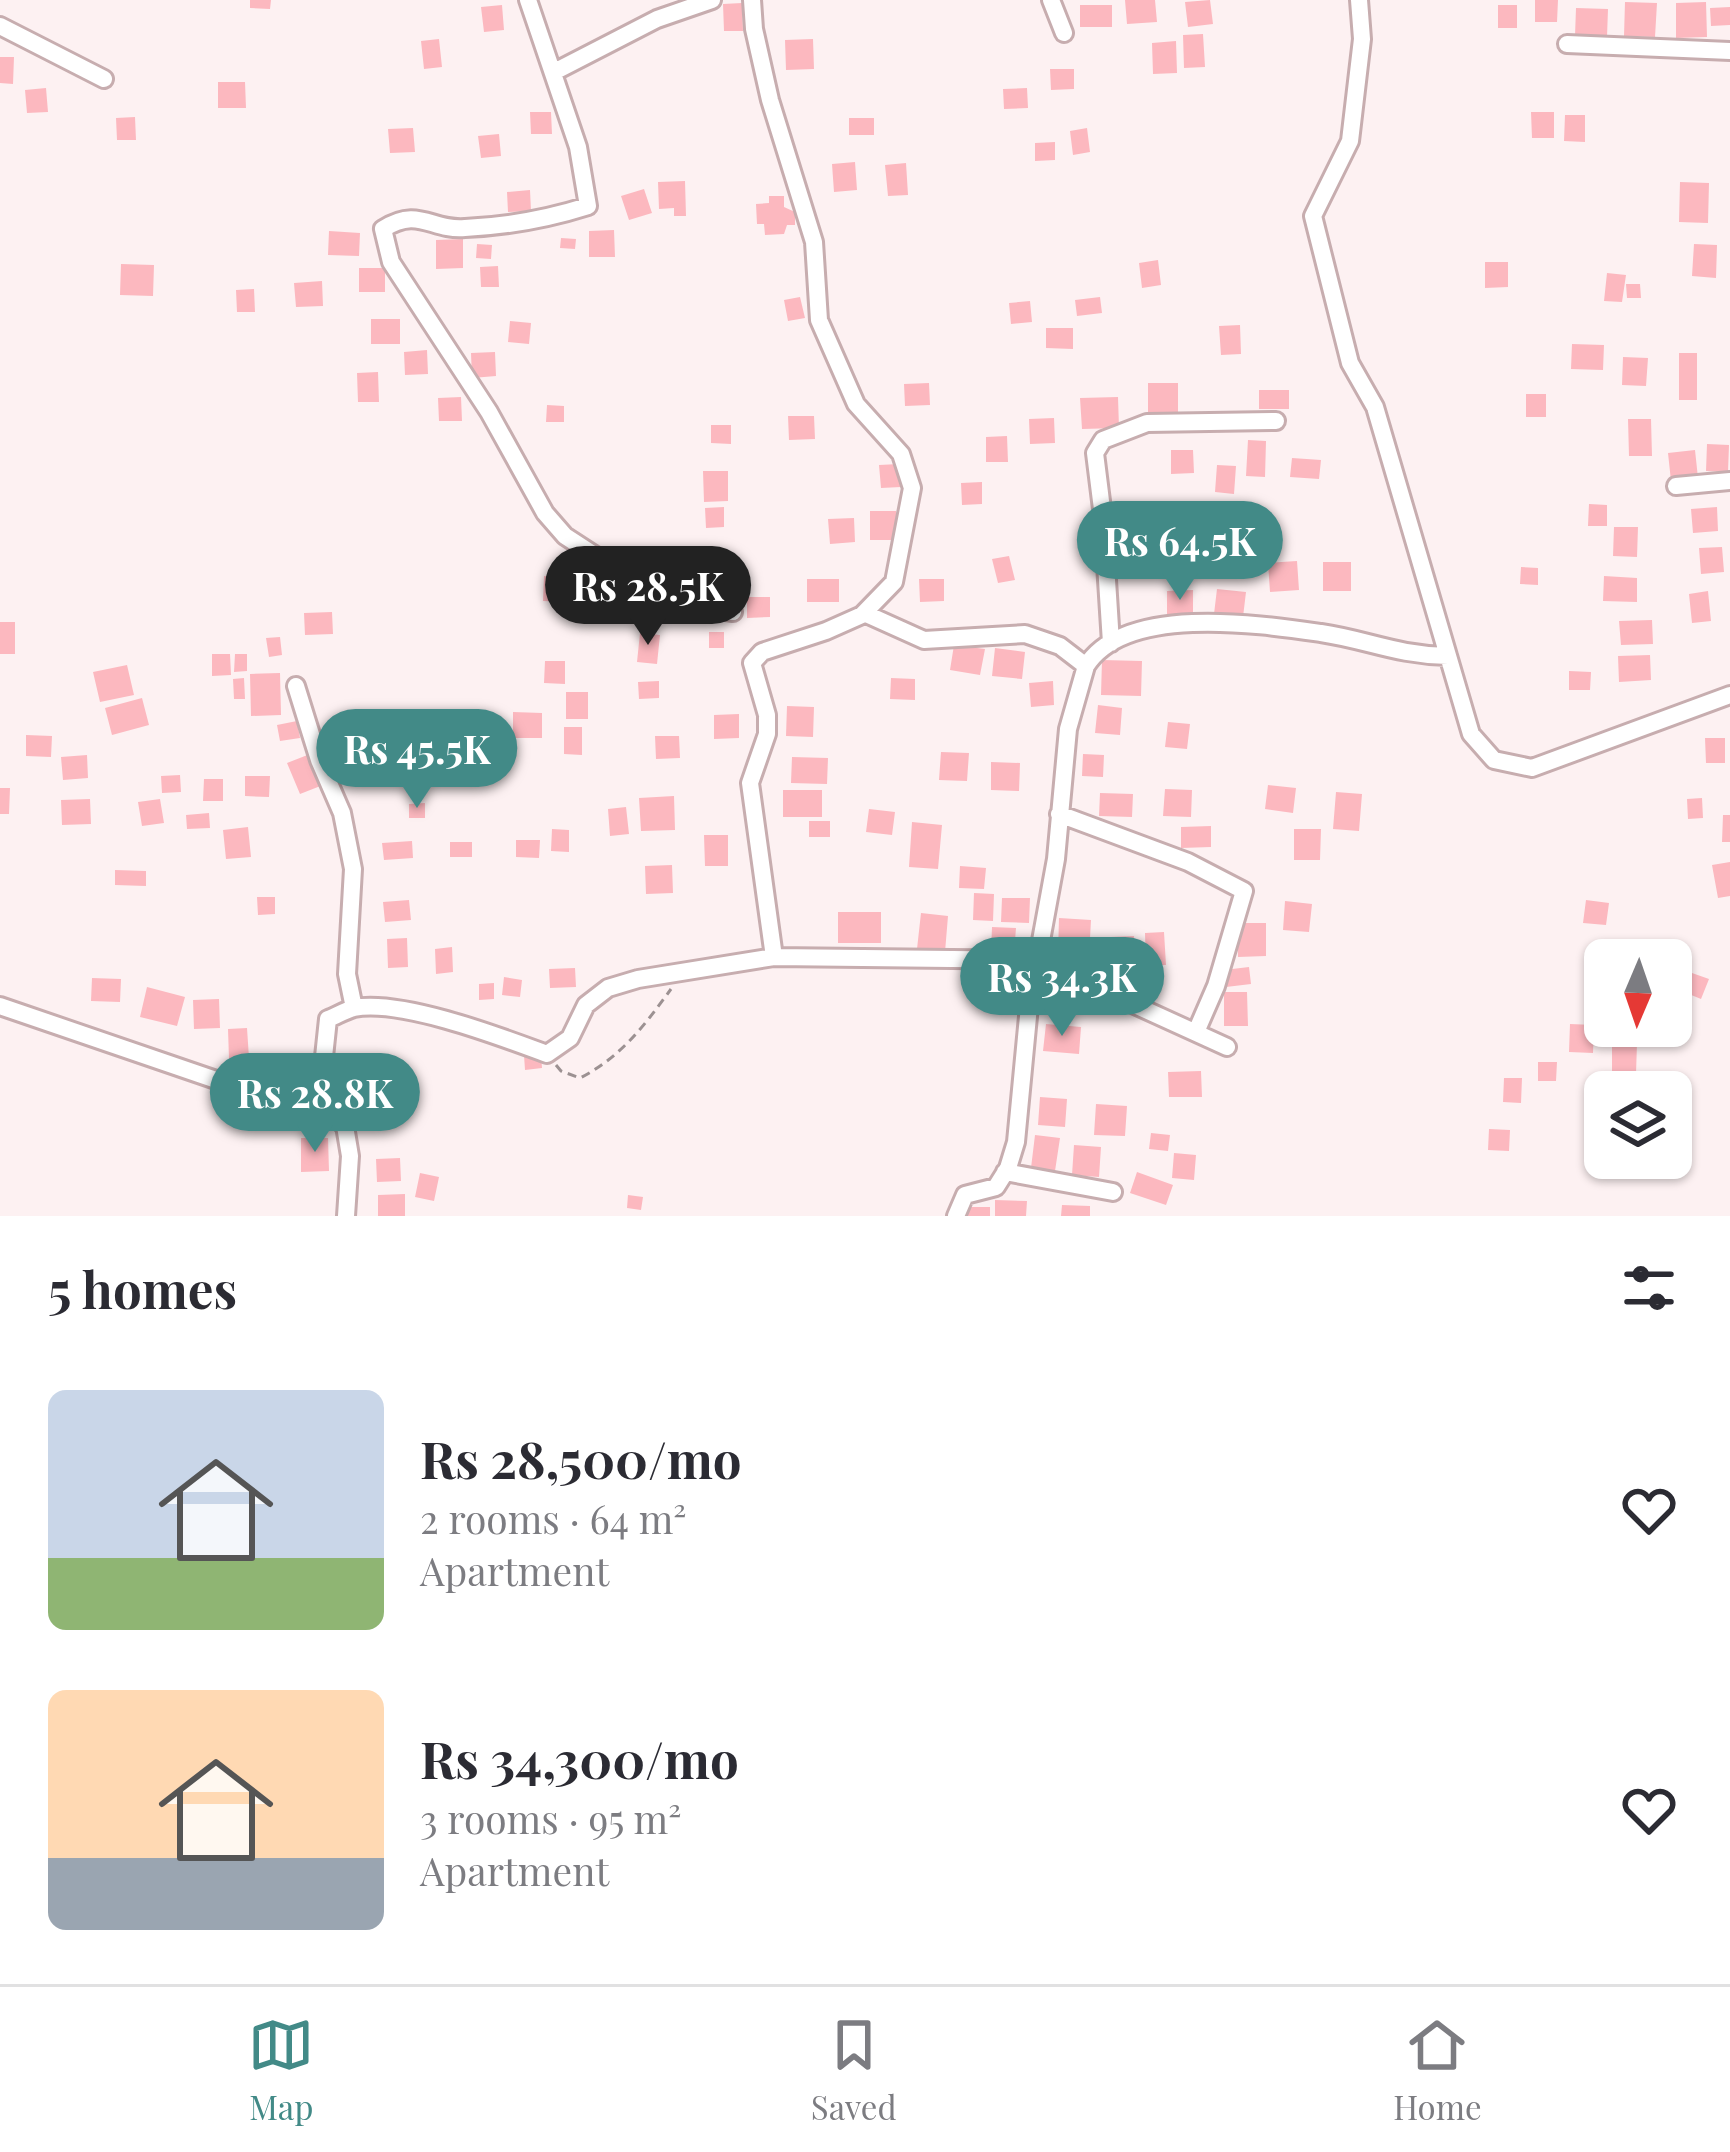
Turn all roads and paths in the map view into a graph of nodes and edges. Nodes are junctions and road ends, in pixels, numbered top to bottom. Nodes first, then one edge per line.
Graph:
1 (528, 0) edge
2 (712, 0) edge
3 (752, 0) edge
4 (1051, 0) edge
5 (1359, 0) edge
6 (0, 26) edge
7 (1064, 32) dead end
8 (1567, 44) dead end
9 (1730, 51) edge
10 (554, 72) junction
11 (104, 79) dead end
12 (1276, 422) dead end
13 (1730, 481) edge
14 (1676, 486) dead end
15 (733, 611) dead end
16 (864, 613) junction
17 (1111, 643) junction
18 (1448, 656) junction
19 (1086, 667) junction
20 (296, 686) dead end
21 (1730, 695) edge
22 (1059, 814) junction
23 (774, 957) junction
24 (1036, 961) junction
25 (683, 973) junction
26 (0, 1006) edge
27 (354, 1008) junction
28 (1196, 1032) junction
29 (1227, 1047) dead end
30 (547, 1054) junction
31 (319, 1104) junction
32 (1005, 1172) junction
33 (1113, 1192) dead end
34 (346, 1216) edge
35 (956, 1216) edge

1 - 10 street
2 - 10 street
3 - 16 street
4 - 7 street
5 - 18 street
6 - 11 street
8 - 9 street
10 - 15 street
12 - 17 street
13 - 14 street
16 - 19 street
16 - 23 street
17 - 18 street
17 - 19 street
18 - 21 street
19 - 22 street
20 - 27 street
22 - 24 street
22 - 28 street
23 - 24 street
23 - 25 street
24 - 28 street
24 - 32 street
25 - 30 street
25 - 30 path
26 - 31 street
27 - 30 street
27 - 31 street
28 - 29 street
31 - 34 street
32 - 33 street
32 - 35 street

